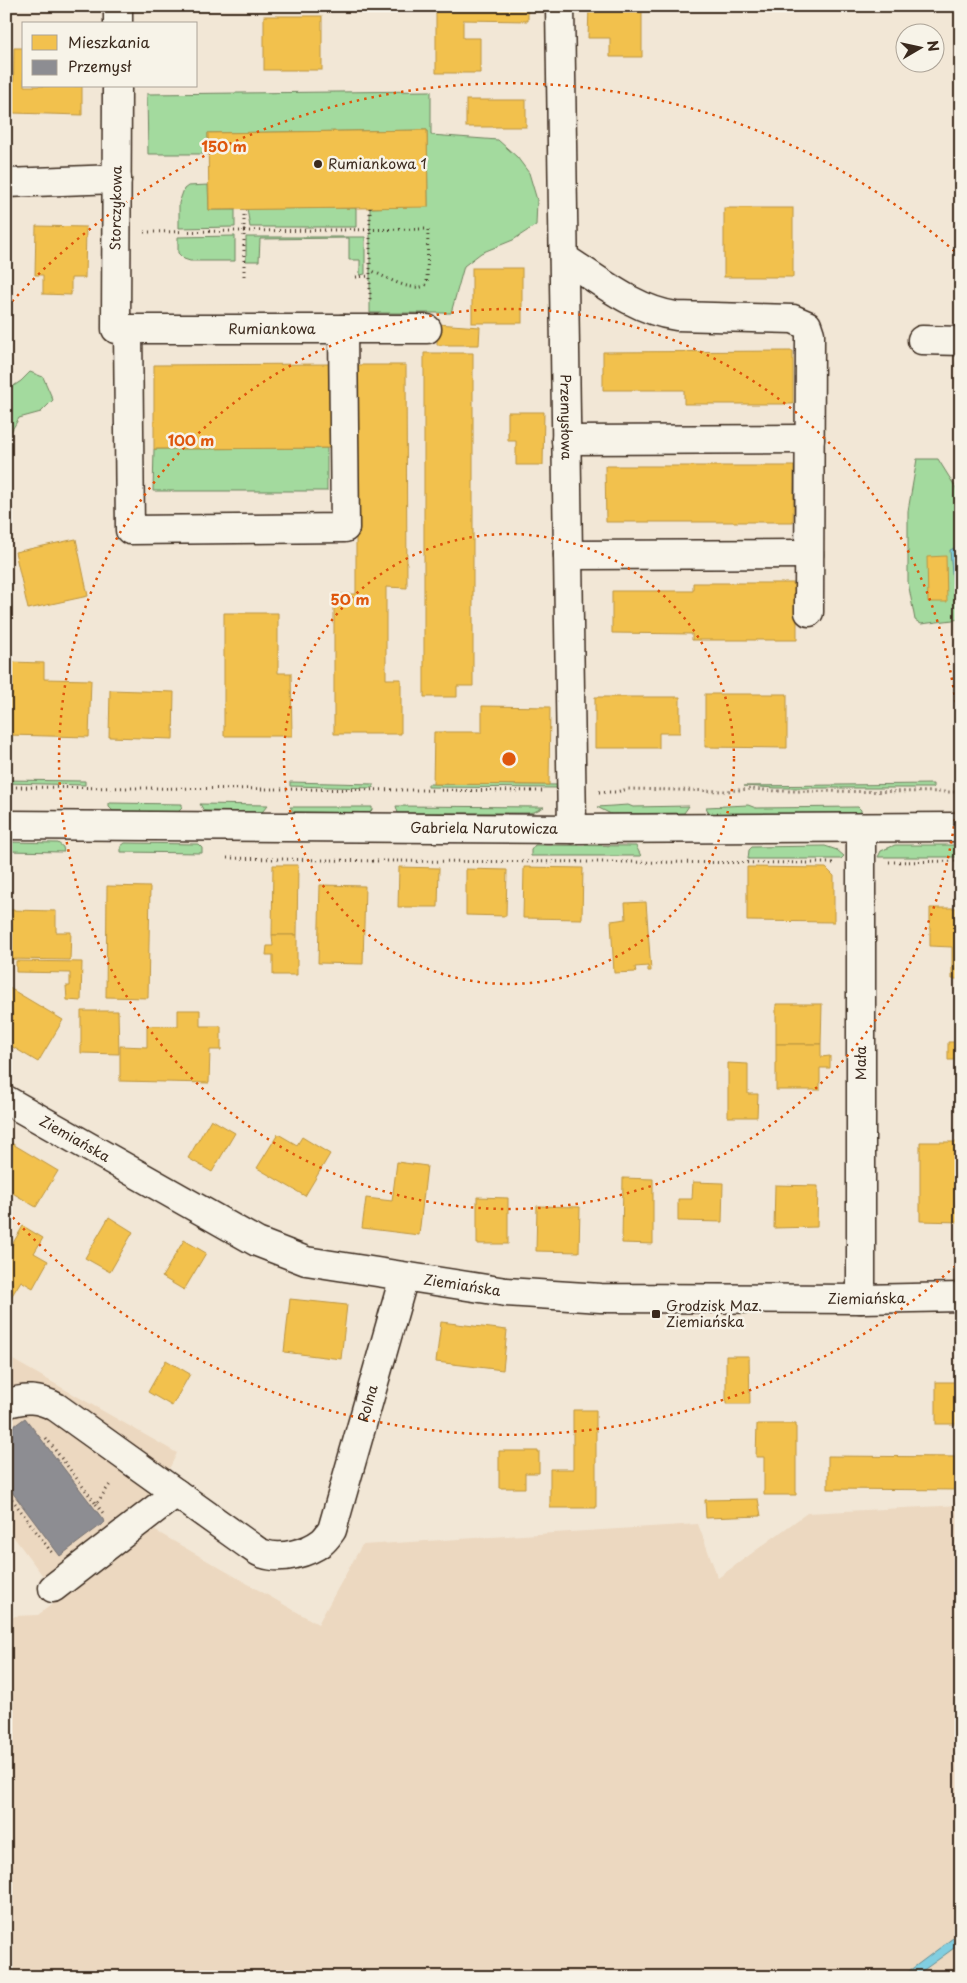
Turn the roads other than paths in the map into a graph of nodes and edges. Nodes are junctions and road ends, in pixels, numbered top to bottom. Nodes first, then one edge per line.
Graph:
1 (118, 6) edge
2 (560, 6) edge
3 (118, 22) edge
4 (117, 88) edge
5 (117, 179) junction
6 (6, 183) edge
7 (564, 258) junction
8 (427, 328) dead end
9 (122, 329) junction
10 (343, 329) junction
11 (922, 340) dead end
12 (961, 341) edge
13 (810, 439) junction
14 (566, 440) junction
15 (568, 554) junction
16 (809, 554) junction
17 (809, 612) dead end
18 (6, 824) edge
19 (961, 827) edge
20 (861, 828) junction
21 (572, 829) junction
22 (6, 1100) edge
23 (404, 1277) junction
24 (961, 1297) edge
25 (861, 1299) junction
26 (6, 1404) edge
27 (176, 1493) junction
28 (53, 1588) dead end

1 - 3 street
2 - 7 street, Przemysłowa
4 - 5 street, Storczykowa
5 - 6 street
5 - 9 street, Storczykowa
7 - 13 street
7 - 14 street, Przemysłowa
8 - 10 street, Rumiankowa
9 - 10 street, Rumiankowa
9 - 10 street, Storczykowa
11 - 12 street
13 - 14 street
13 - 16 street
14 - 15 street, Przemysłowa
15 - 16 street
15 - 21 street, Przemysłowa
16 - 17 street
18 - 21 street, Gabriela Narutowicza
19 - 20 street, Gabriela Narutowicza
20 - 21 street, Gabriela Narutowicza
20 - 25 street, Mała
22 - 23 street, Ziemiańska
23 - 25 street, Ziemiańska
23 - 27 street, Rolna
24 - 25 street, Ziemiańska
26 - 27 street
27 - 28 street

